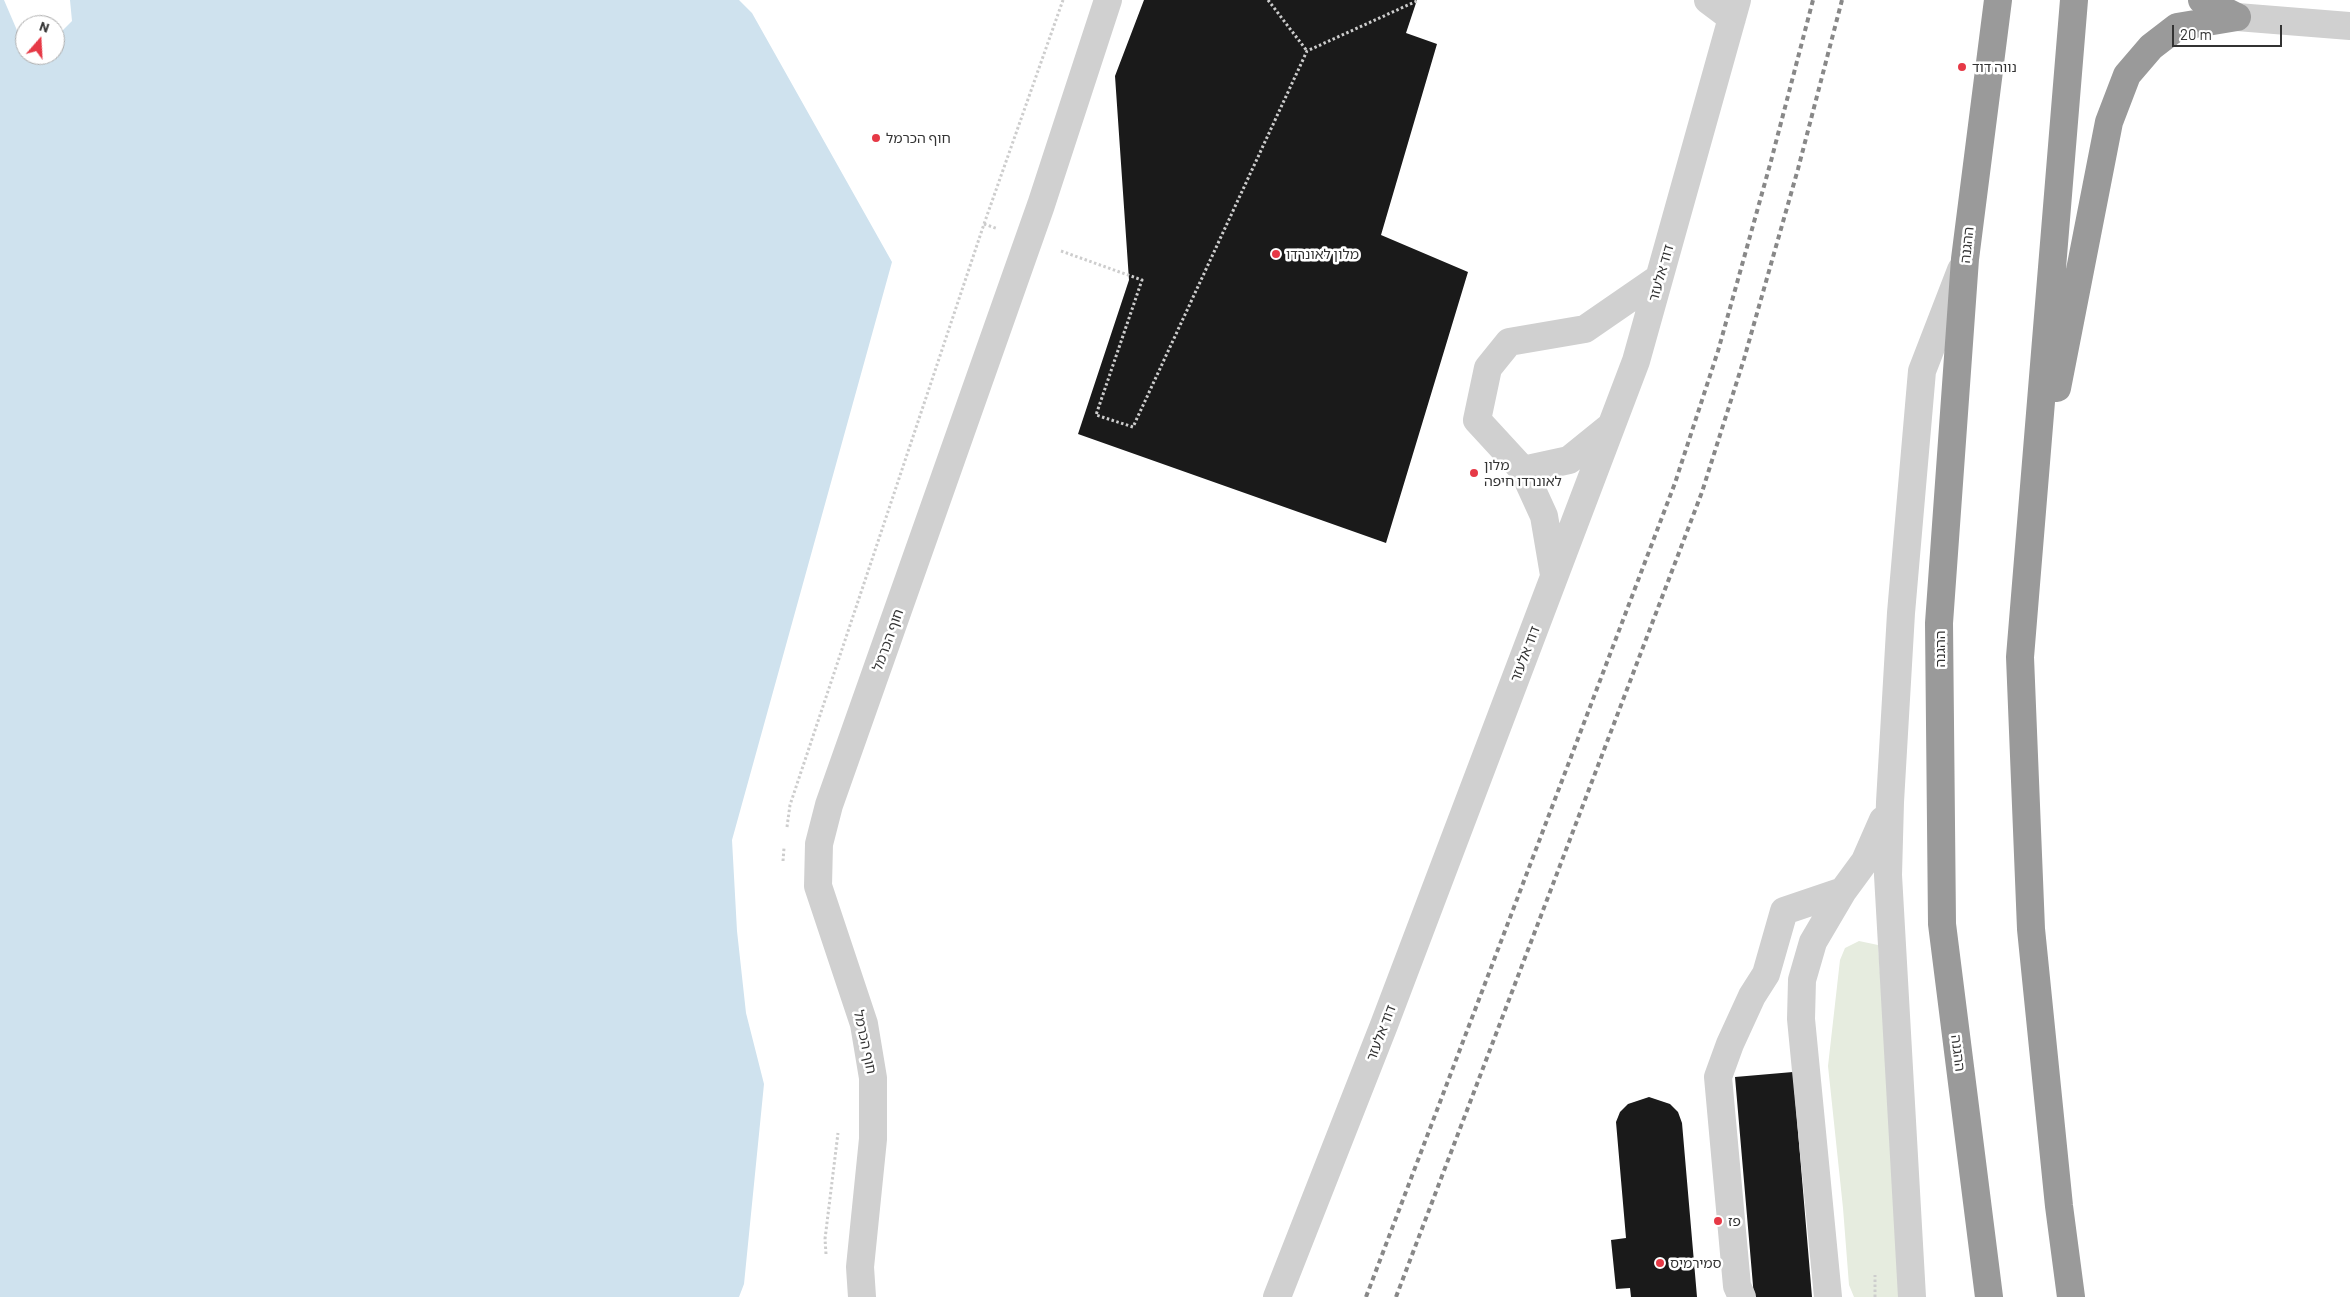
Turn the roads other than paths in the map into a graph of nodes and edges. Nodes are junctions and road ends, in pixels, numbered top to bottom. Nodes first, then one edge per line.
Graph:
1 (1108, 0) edge
2 (1708, 0) edge
3 (1998, 0) edge
4 (2074, 0) edge
5 (2202, 0) edge
6 (1735, 9) edge
7 (2238, 17) junction
8 (2350, 26) edge
9 (1965, 259) junction
10 (1660, 278) junction
11 (1612, 426) junction
12 (1523, 470) junction
13 (2030, 527) junction
14 (1554, 576) junction
15 (1890, 802) junction
16 (1843, 891) junction
17 (862, 1297) edge
18 (1276, 1297) edge
19 (1742, 1297) edge
20 (1828, 1297) edge
21 (1912, 1297) edge
22 (1989, 1297) edge
23 (2071, 1297) edge

1 - 17 street, חוף הכרמל
2 - 6 street
3 - 9 highway, ההגנה
4 - 13 highway
5 - 7 highway
6 - 10 street, דוד אלעזר
7 - 8 street
7 - 13 highway
9 - 15 street
9 - 22 highway, ההגנה
10 - 11 street, דוד אלעזר
10 - 12 street
11 - 12 street
11 - 14 street, דוד אלעזר
12 - 14 street
13 - 23 highway
14 - 18 street, דוד אלעזר
15 - 16 street
15 - 21 street
16 - 19 street
16 - 20 street

